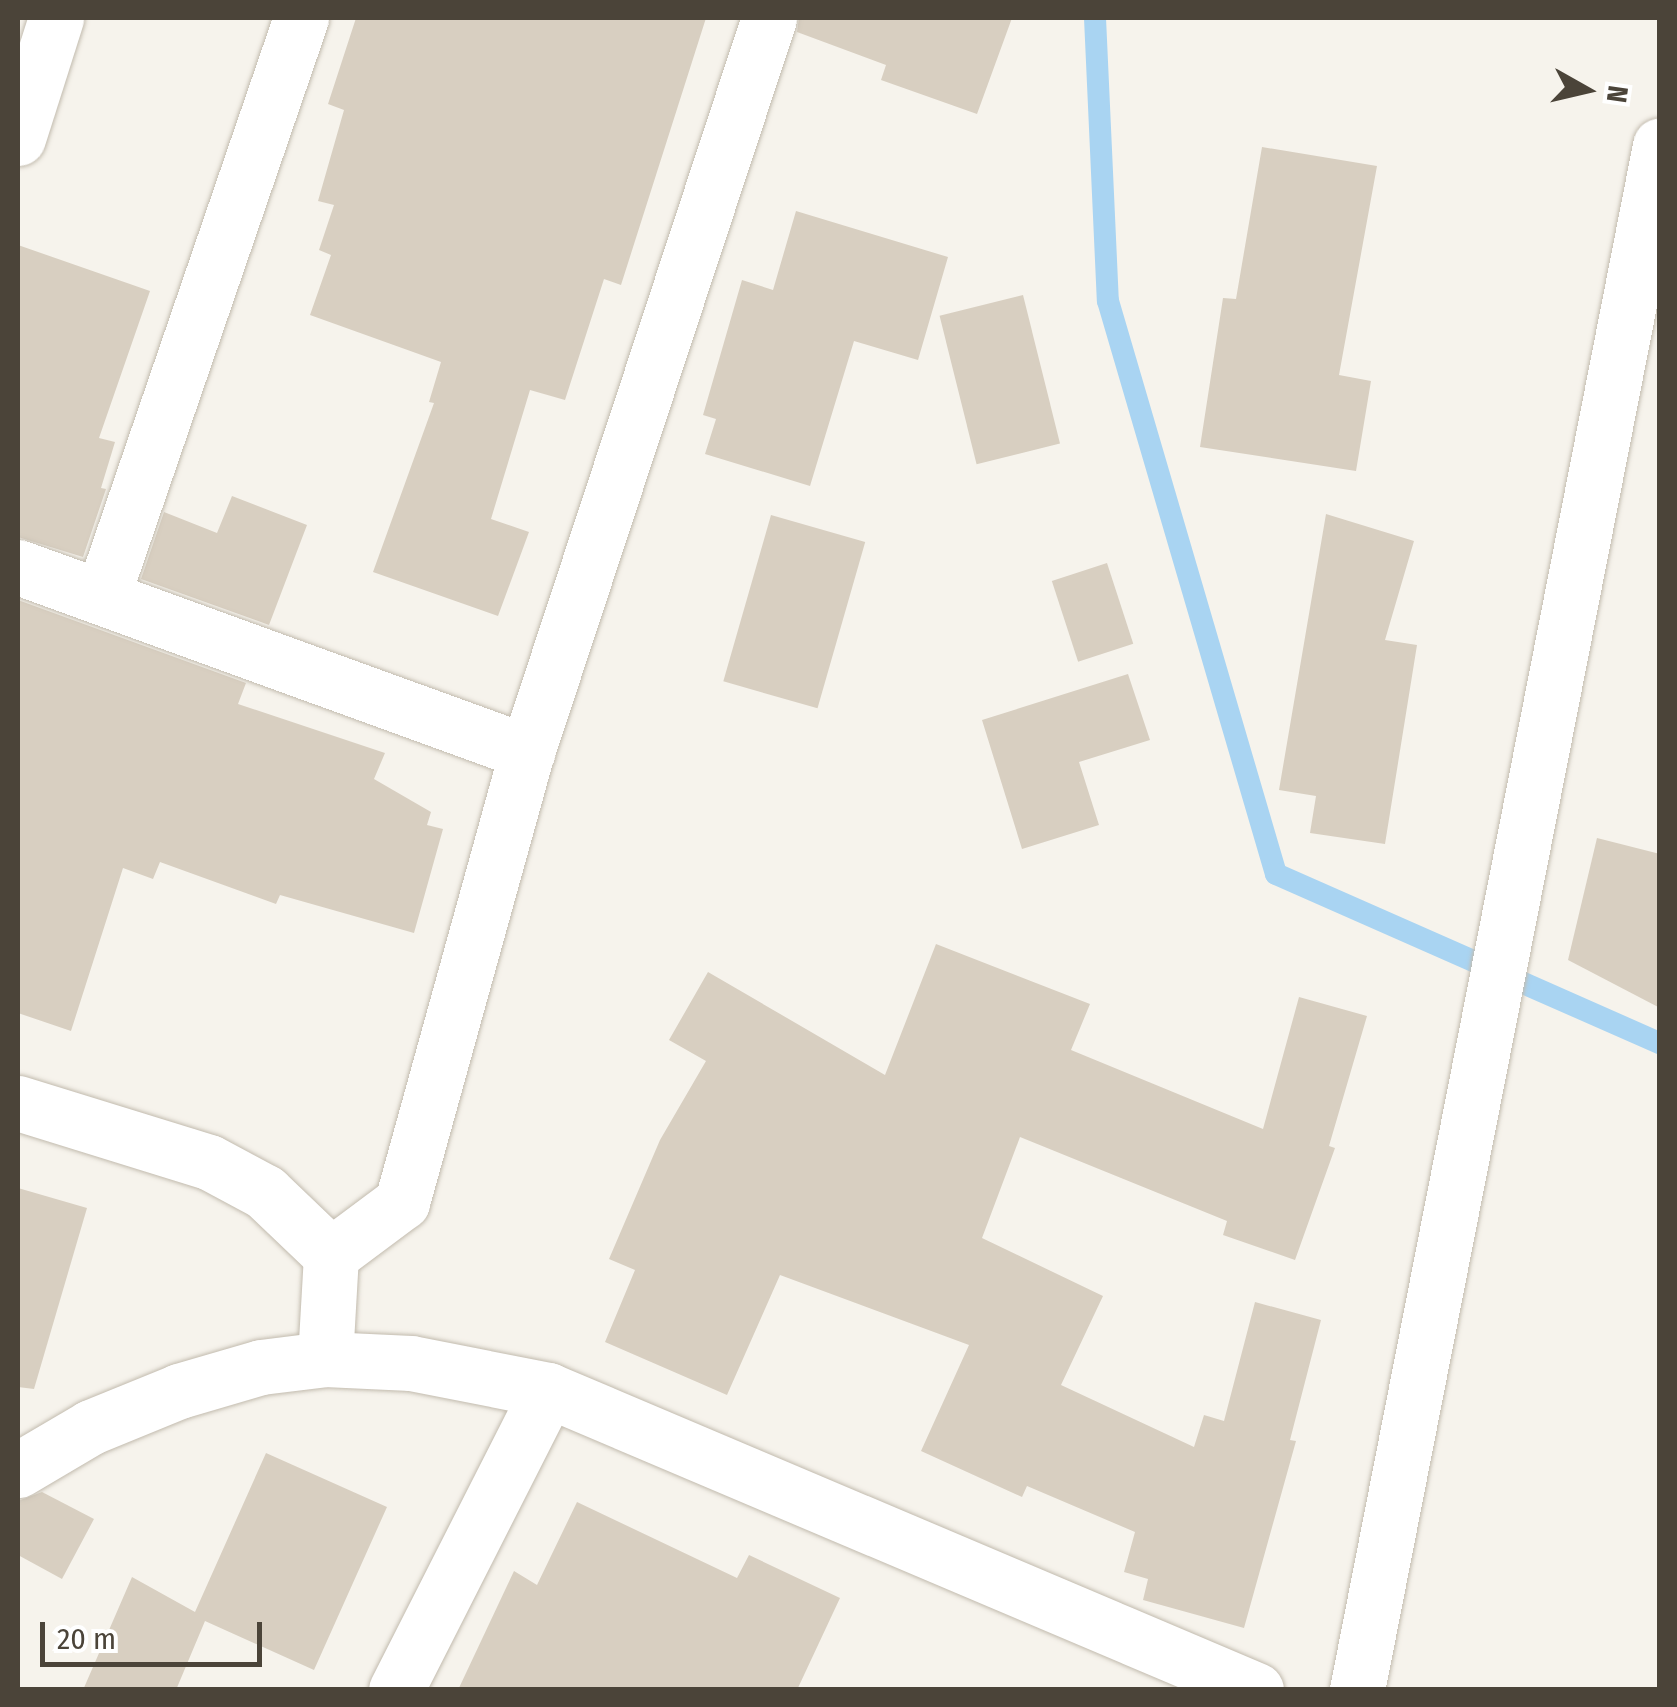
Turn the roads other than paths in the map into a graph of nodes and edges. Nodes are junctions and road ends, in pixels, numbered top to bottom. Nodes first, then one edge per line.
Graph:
1 (56, 18) edge
2 (301, 18) edge
3 (769, 18) edge
4 (18, 138) edge
5 (1660, 145) edge
6 (18, 567) edge
7 (102, 597) junction
8 (526, 752) junction
9 (18, 1103) edge
10 (331, 1254) junction
11 (325, 1359) junction
12 (548, 1390) junction
13 (18, 1470) edge
14 (396, 1690) edge
15 (1256, 1690) edge
16 (1357, 1690) edge

1 - 4 street
2 - 7 street
3 - 8 street
5 - 16 street
6 - 7 street
7 - 8 street
8 - 10 street
9 - 10 street
10 - 11 street
11 - 12 street
11 - 13 street
12 - 14 street
12 - 15 street

